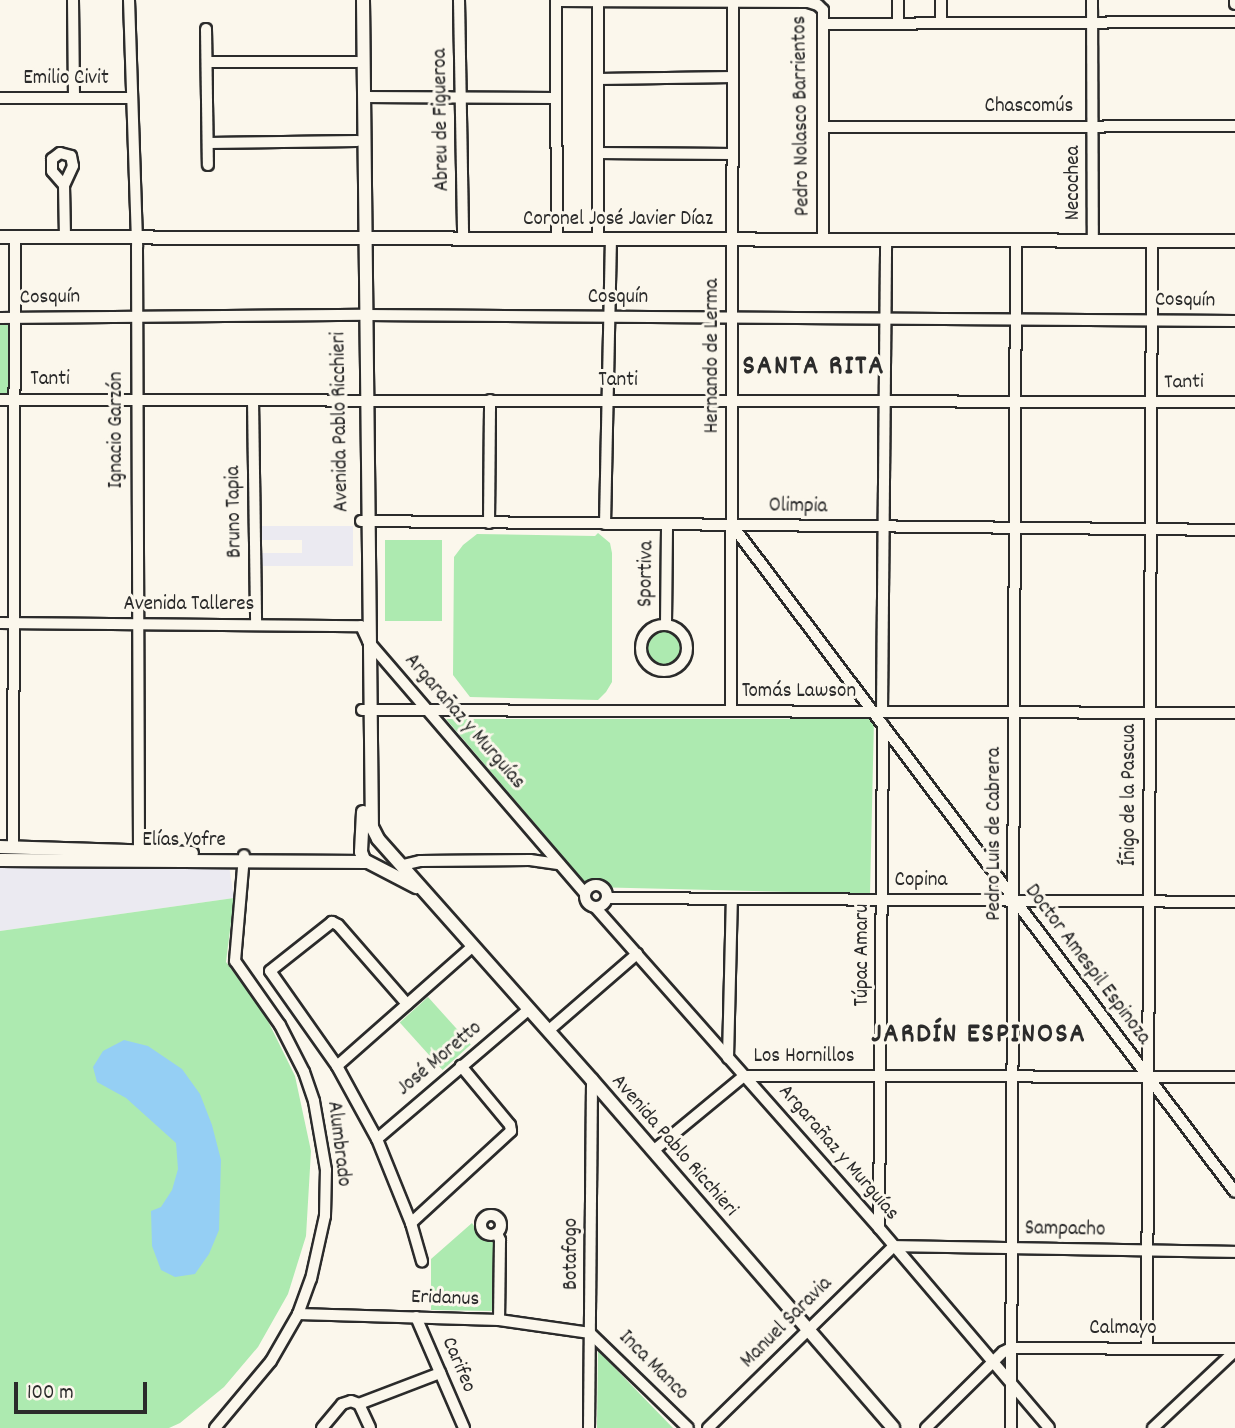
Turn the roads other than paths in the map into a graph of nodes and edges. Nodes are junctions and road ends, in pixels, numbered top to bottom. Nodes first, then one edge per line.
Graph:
1 (73, 0) edge
2 (129, 0) edge
3 (356, 0) edge
4 (363, 0) edge
5 (459, 0) edge
6 (556, 0) edge
7 (898, 0) edge
8 (941, 0) edge
9 (1092, 0) edge
10 (598, 1) edge
11 (733, 1) edge
12 (808, 1) edge
13 (1235, 22) edge
14 (898, 23) junction
15 (941, 23) junction
16 (1092, 23) junction
17 (823, 24) junction
18 (206, 29) dead end
19 (207, 62) junction
20 (357, 62) junction
21 (733, 77) junction
22 (598, 79) junction
23 (364, 97) junction
24 (0, 98) edge
25 (74, 98) junction
26 (132, 98) junction
27 (462, 98) junction
28 (556, 99) junction
29 (1093, 126) junction
30 (1235, 126) edge
31 (823, 127) junction
32 (357, 141) junction
33 (208, 143) junction
34 (598, 153) junction
35 (733, 154) junction
36 (208, 165) dead end
37 (64, 185) dead end
38 (0, 237) edge
39 (15, 237) junction
40 (65, 237) junction
41 (136, 237) junction
42 (361, 238) junction
43 (463, 239) junction
44 (556, 239) junction
45 (604, 239) junction
46 (733, 239) junction
47 (823, 240) junction
48 (886, 240) junction
49 (1016, 240) junction
50 (1093, 241) junction
51 (1152, 241) junction
52 (1235, 241) edge
53 (362, 315) junction
54 (137, 317) junction
55 (608, 317) junction
56 (733, 317) junction
57 (0, 318) edge
58 (15, 318) junction
59 (886, 319) junction
60 (1015, 319) junction
61 (1151, 320) junction
62 (1235, 321) edge
63 (137, 399) junction
64 (0, 400) edge
65 (15, 400) junction
66 (253, 400) junction
67 (363, 400) junction
68 (490, 400) junction
69 (607, 400) junction
70 (732, 401) junction
71 (885, 402) junction
72 (1235, 402) edge
73 (1015, 403) junction
74 (1149, 403) junction
75 (364, 521) junction
76 (489, 523) junction
77 (605, 524) junction
78 (667, 524) junction
79 (732, 525) junction
80 (884, 527) junction
81 (1014, 528) junction
82 (1150, 530) junction
83 (1235, 530) edge
84 (0, 623) edge
85 (14, 623) junction
86 (136, 624) junction
87 (666, 624) junction
88 (256, 625) junction
89 (361, 626) junction
90 (368, 641) junction
91 (366, 710) junction
92 (429, 710) junction
93 (732, 711) junction
94 (877, 711) junction
95 (1013, 712) junction
96 (1150, 712) junction
97 (1235, 713) edge
98 (883, 725) junction
99 (382, 844) junction
100 (362, 846) junction
101 (7, 848) edge
102 (547, 848) junction
103 (139, 855) junction
104 (243, 858) junction
105 (0, 860) edge
106 (530, 860) junction
107 (372, 863) junction
108 (560, 864) junction
109 (403, 865) junction
110 (424, 891) junction
111 (585, 893) junction
112 (607, 898) junction
113 (732, 899) junction
114 (882, 900) junction
115 (1015, 900) junction
116 (1149, 902) junction
117 (1235, 902) edge
118 (596, 907) junction
119 (473, 946) junction
120 (637, 954) junction
121 (407, 1004) junction
122 (529, 1009) junction
123 (548, 1031) junction
124 (728, 1058) junction
125 (337, 1066) junction
126 (461, 1066) junction
127 (744, 1076) junction
128 (881, 1077) junction
129 (1011, 1077) junction
130 (1146, 1077) junction
131 (1235, 1077) edge
132 (592, 1080) junction
133 (377, 1139) junction
134 (653, 1151) junction
135 (1235, 1192) edge
136 (411, 1223) junction
137 (879, 1228) junction
138 (497, 1233) dead end
139 (894, 1246) junction
140 (1012, 1249) junction
141 (1147, 1251) junction
142 (1235, 1252) edge
143 (422, 1261) dead end
144 (298, 1314) junction
145 (416, 1317) junction
146 (499, 1320) junction
147 (808, 1331) junction
148 (590, 1332) junction
149 (1012, 1348) junction
150 (1147, 1348) junction
151 (1235, 1350) edge
152 (993, 1362) junction
153 (440, 1373) junction
154 (1012, 1386) junction
155 (359, 1405) junction
156 (215, 1428) edge
157 (322, 1428) edge
158 (370, 1428) edge
159 (464, 1428) edge
160 (589, 1428) edge
161 (688, 1428) edge
162 (708, 1428) edge
163 (893, 1428) edge
164 (926, 1428) edge
165 (1011, 1428) edge
166 (1049, 1428) edge
167 (1153, 1428) edge

1 - 25 street
2 - 26 street, Ignacio Garzón
3 - 20 main road, Avenida Pablo Ricchieri
4 - 23 main road, Avenida Pablo Ricchieri
5 - 27 street, Abreu de Figueroa
6 - 10 street
6 - 28 street
7 - 14 street
8 - 15 street
9 - 16 street, Necochea
10 - 11 street
10 - 22 street
11 - 12 street
11 - 21 street, Hernando de Lerma
12 - 17 street, Pedro Nolasco Barrientos
13 - 16 street
14 - 15 street
14 - 17 street
15 - 16 street
16 - 29 street, Necochea
17 - 31 street, Pedro Nolasco Barrientos
18 - 19 street
19 - 20 street
19 - 33 street
20 - 32 main road, Avenida Pablo Ricchieri
21 - 22 street
21 - 35 street, Hernando de Lerma
22 - 34 street
23 - 27 street
23 - 42 main road, Avenida Pablo Ricchieri
24 - 25 street, Emilio Civit
25 - 26 street, Emilio Civit
26 - 41 street, Ignacio Garzón
27 - 28 street
27 - 43 street, Abreu de Figueroa
28 - 44 street
29 - 30 street, Chascomús
29 - 31 street, Chascomús
29 - 50 street, Necochea
31 - 47 street, Pedro Nolasco Barrientos
32 - 33 street
32 - 42 main road, Avenida Pablo Ricchieri
33 - 36 street
34 - 35 street
34 - 45 street
35 - 46 street, Hernando de Lerma
37 - 40 street
38 - 39 main road, Coronel José Javier Díaz
39 - 40 main road, Coronel José Javier Díaz
39 - 58 street
40 - 41 main road, Coronel José Javier Díaz
41 - 42 main road, Coronel José Javier Díaz
41 - 54 street, Ignacio Garzón
42 - 43 main road, Coronel José Javier Díaz
42 - 53 main road, Avenida Pablo Ricchieri
43 - 44 main road, Coronel José Javier Díaz
44 - 45 main road, Coronel José Javier Díaz
45 - 46 main road, Coronel José Javier Díaz
45 - 55 street
46 - 47 main road, Coronel José Javier Díaz
46 - 56 street, Hernando de Lerma
47 - 48 main road, Coronel José Javier Díaz
48 - 49 main road, Coronel José Javier Díaz
48 - 59 street
49 - 50 main road, Coronel José Javier Díaz
49 - 60 street, Pedro Luis de Cabrera
50 - 51 main road, Coronel José Javier Díaz
51 - 52 main road, Coronel José Javier Díaz
51 - 61 street, Íñigo de la Pascua
53 - 54 street, Cosquín
53 - 55 street, Cosquín
53 - 67 main road, Avenida Pablo Ricchieri
54 - 58 street, Cosquín
54 - 63 street, Ignacio Garzón
55 - 56 street, Cosquín
55 - 69 street
56 - 59 street, Cosquín
56 - 70 street, Hernando de Lerma
57 - 58 street, Cosquín
58 - 65 street
59 - 60 street, Cosquín
59 - 71 street
60 - 61 street, Cosquín
60 - 73 street, Pedro Luis de Cabrera
61 - 62 street, Cosquín
61 - 74 street, Íñigo de la Pascua
63 - 65 street, Tanti
63 - 66 street, Tanti
63 - 86 street, Ignacio Garzón
64 - 65 street, Tanti
65 - 85 street
66 - 67 street, Tanti
66 - 88 street, Bruno Tapia
67 - 68 street, Tanti
67 - 75 main road, Avenida Pablo Ricchieri
68 - 69 street, Tanti
68 - 76 street
69 - 70 street, Tanti
69 - 77 street
70 - 71 street, Tanti
70 - 79 street, Hernando de Lerma
71 - 73 street, Tanti
71 - 80 street
72 - 74 street, Tanti
73 - 74 street, Tanti
73 - 81 street, Pedro Luis de Cabrera
74 - 82 street, Íñigo de la Pascua
75 - 76 street, Olimpia
75 - 89 main road, Avenida Pablo Ricchieri
75 - 90 main road, Avenida Pablo Ricchieri
76 - 77 street, Olimpia
77 - 78 street, Olimpia
78 - 79 street, Olimpia
78 - 87 street, Sportiva
79 - 80 street, Olimpia
79 - 93 street, Hernando de Lerma
79 - 94 street, Doctor Amespil Espinoza
80 - 81 street, Olimpia
80 - 94 street
81 - 82 street, Olimpia
81 - 95 street, Pedro Luis de Cabrera
82 - 83 street, Olimpia
82 - 96 street, Íñigo de la Pascua
84 - 85 street, Avenida Talleres
85 - 86 street, Avenida Talleres
85 - 101 street
86 - 88 street, Avenida Talleres
86 - 103 street, Ignacio Garzón
87 - 87 street
88 - 89 street, Avenida Talleres
89 - 90 street
89 - 91 main road, Avenida Pablo Ricchieri
90 - 91 main road, Avenida Pablo Ricchieri
90 - 92 street, Argarañaz y Murguías
91 - 92 street, Tomás Lawson
91 - 99 main road, Avenida Pablo Ricchieri
91 - 100 main road, Avenida Pablo Ricchieri
92 - 93 street, Tomás Lawson
92 - 102 street, Argarañaz y Murguías
93 - 94 street, Tomás Lawson
94 - 95 street, Tomás Lawson
94 - 98 street, Doctor Amespil Espinoza
95 - 96 street, Tomás Lawson
95 - 115 street, Pedro Luis de Cabrera
96 - 97 street, Tomás Lawson
96 - 116 street, Íñigo de la Pascua
98 - 114 street, Túpac Amaru
98 - 115 street, Doctor Amespil Espinoza
99 - 100 main road
99 - 107 main road
99 - 109 main road, Avenida Pablo Ricchieri
100 - 104 main road, Elías Yofre
100 - 107 main road
101 - 103 main road, Elías Yofre
102 - 106 street
102 - 108 street, Argarañaz y Murguías
103 - 104 main road, Elías Yofre
103 - 105 main road, Elías Yofre
104 - 107 main road, Elías Yofre
104 - 144 street, Alumbrado
106 - 108 street
106 - 109 street
107 - 110 main road, Avenida Pablo Ricchieri
108 - 111 street, Argarañaz y Murguías
109 - 110 main road, Avenida Pablo Ricchieri
110 - 119 main road, Avenida Pablo Ricchieri
111 - 112 street
111 - 118 street
112 - 113 street, Copina
112 - 118 street
113 - 114 street, Copina
113 - 124 street
114 - 115 street, Copina
114 - 128 street, Túpac Amaru
115 - 116 street, Copina
115 - 129 street, Pedro Luis de Cabrera
115 - 130 street, Doctor Amespil Espinoza
116 - 117 street, Copina
116 - 130 street, Íñigo de la Pascua
118 - 120 street, Argarañaz y Murguías
119 - 121 street
119 - 122 main road, Avenida Pablo Ricchieri
120 - 123 street
120 - 124 street, Argarañaz y Murguías
121 - 125 street
121 - 125 street
122 - 123 main road, Avenida Pablo Ricchieri
122 - 126 street, José Moretto
123 - 132 main road, Avenida Pablo Ricchieri
124 - 127 street, Argarañaz y Murguías
125 - 133 street
126 - 133 street, José Moretto
126 - 136 street
127 - 128 street, Los Hornillos
127 - 134 street, Los Hornillos
127 - 137 street, Argarañaz y Murguías
128 - 129 street, Los Hornillos
128 - 137 street, Túpac Amaru
129 - 130 street, Los Hornillos
129 - 140 street, Pedro Luis de Cabrera
130 - 131 street, Los Hornillos
130 - 135 street, Doctor Amespil Espinoza
130 - 141 street, Íñigo de la Pascua
132 - 134 main road, Avenida Pablo Ricchieri
132 - 148 street, Botafogo
133 - 136 street
134 - 147 main road, Avenida Pablo Ricchieri
136 - 143 street
137 - 139 street, Argarañaz y Murguías
138 - 146 street
139 - 140 street, Sampacho
139 - 147 street, Manuel Saravia
139 - 152 street, Argarañaz y Murguías
140 - 141 street, Sampacho
140 - 149 street, Pedro Luis de Cabrera
141 - 142 street, Sampacho
141 - 150 street, Íñigo de la Pascua
144 - 145 street, Eridanus
144 - 156 street, Alumbrado
145 - 146 street, Eridanus
145 - 153 street, Carifeo
146 - 148 street, Eridanus
147 - 162 street, Manuel Saravia
147 - 163 main road, Avenida Pablo Ricchieri
148 - 160 street, Botafogo
148 - 161 street, Inca Manco
149 - 150 street, Calmayo
149 - 152 street
149 - 154 street, Pedro Luis de Cabrera
150 - 151 street, Calmayo
151 - 167 street
152 - 154 street, Argarañaz y Murguías
152 - 164 street
153 - 155 street
153 - 159 street, Carifeo
154 - 165 street, Pedro Luis de Cabrera
154 - 166 street, Argarañaz y Murguías
155 - 157 street
155 - 158 street

